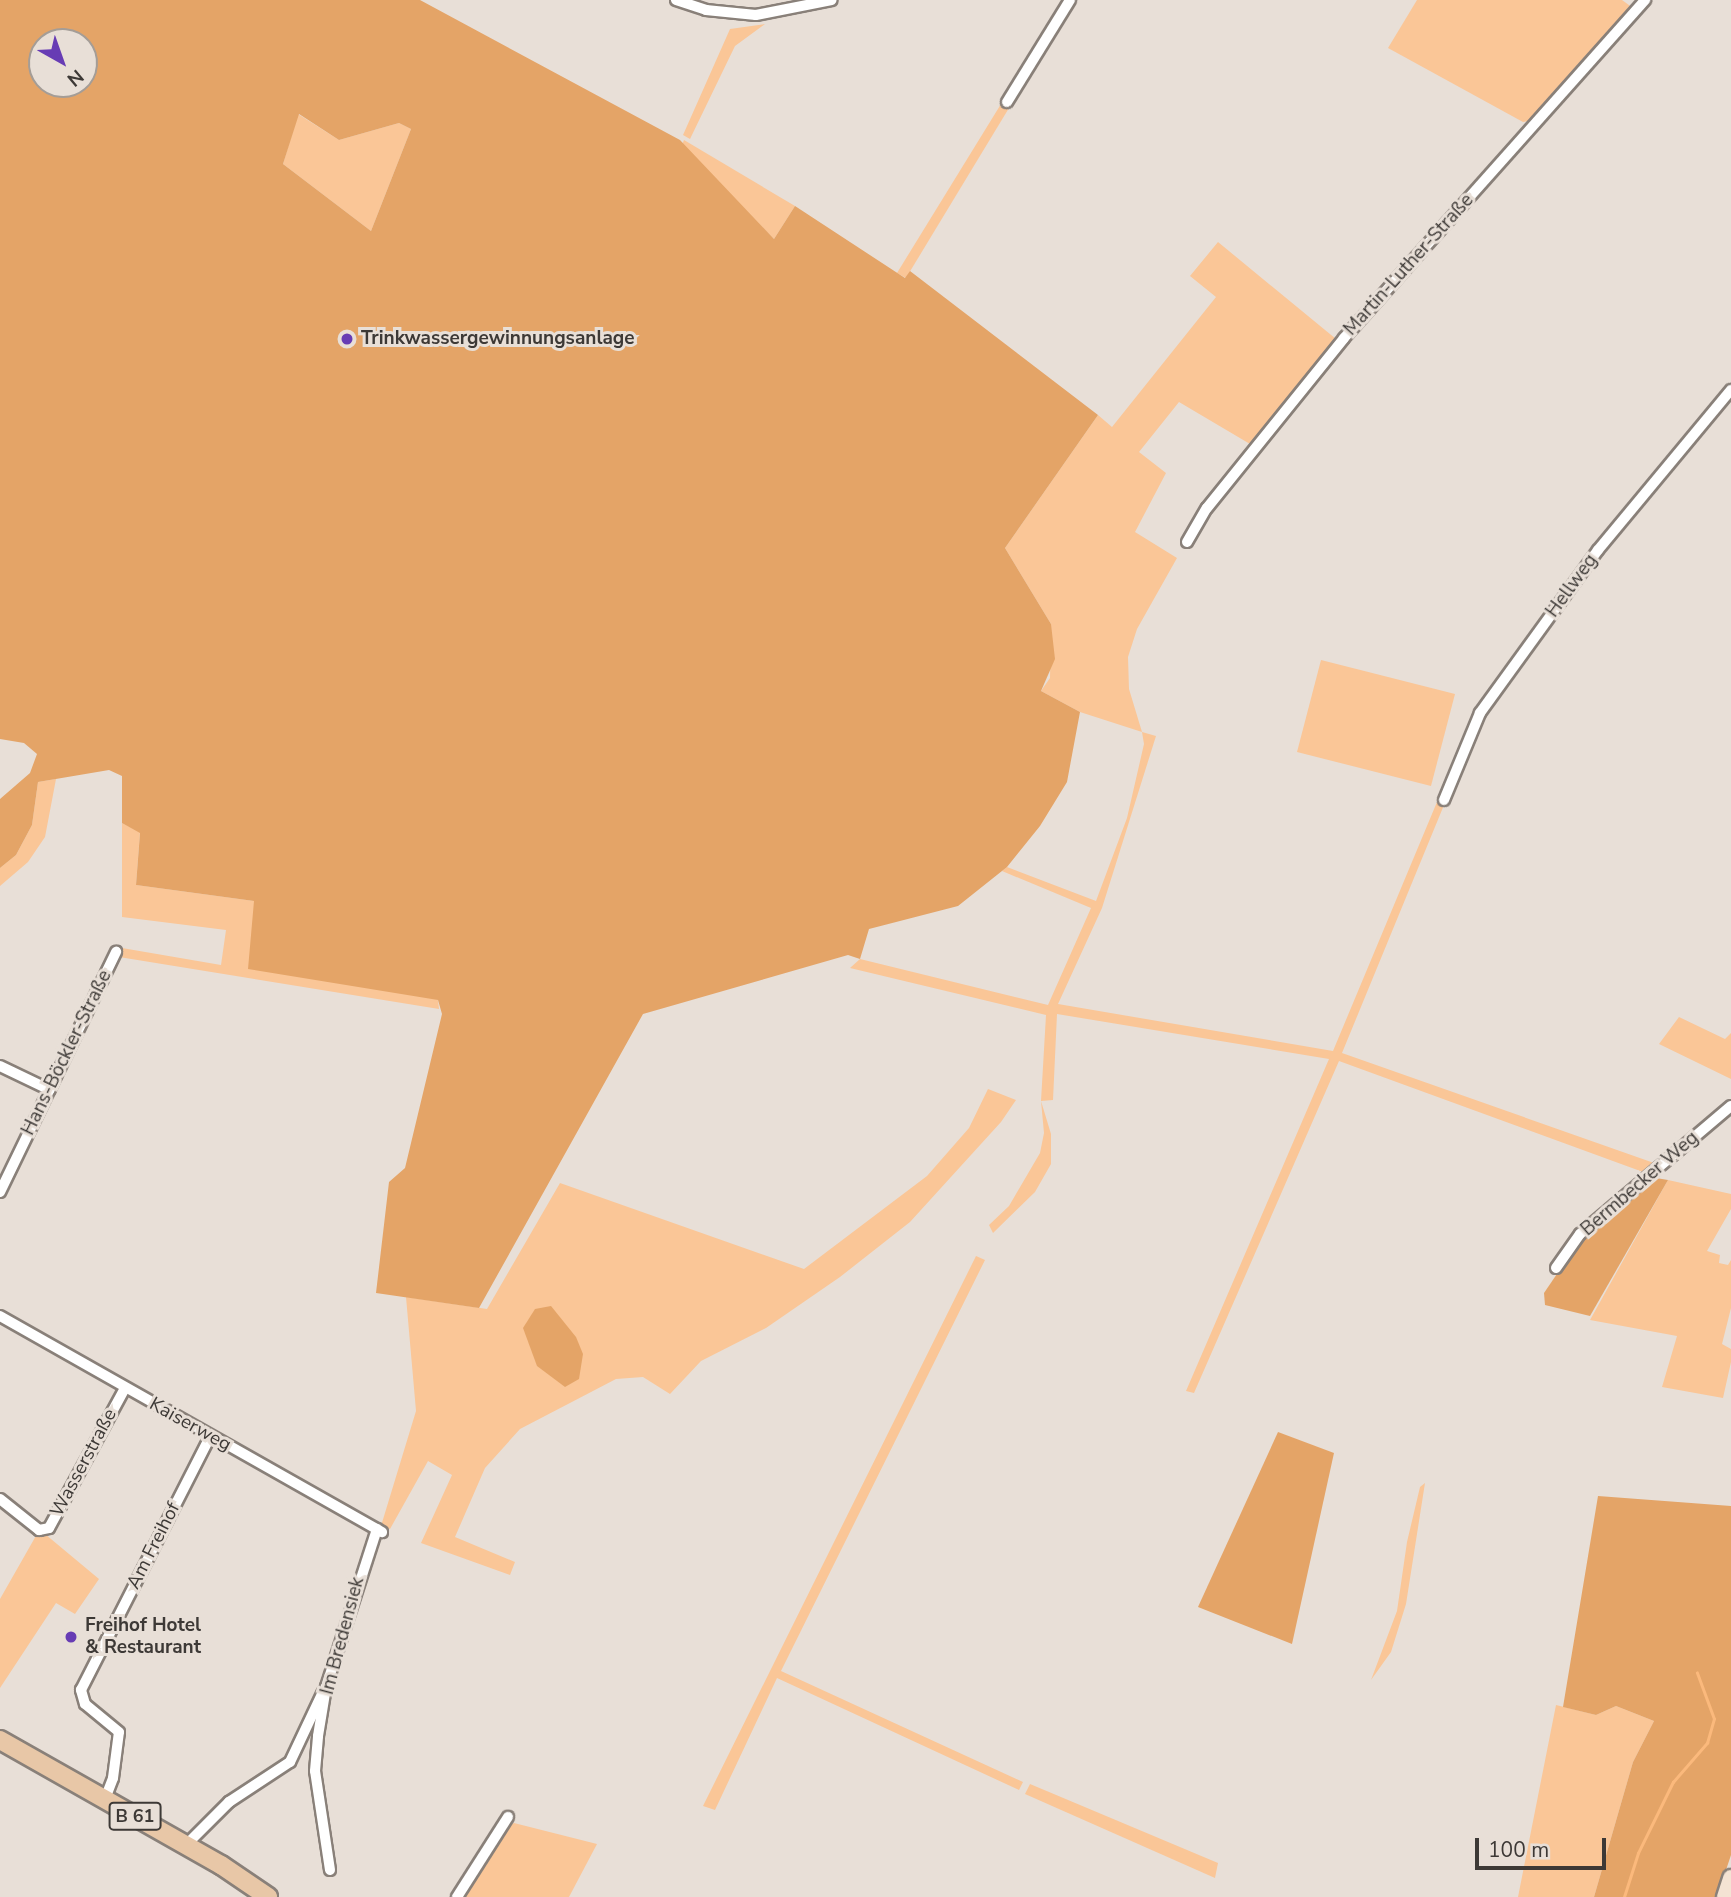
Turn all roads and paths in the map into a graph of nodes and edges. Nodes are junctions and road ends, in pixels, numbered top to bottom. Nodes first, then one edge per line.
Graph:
1 (676, 0) edge
2 (831, 0) edge
3 (1070, 0) edge
4 (1645, 0) edge
5 (1007, 102) dead end
6 (1731, 390) edge
7 (1187, 542) dead end
8 (1444, 800) dead end
9 (116, 952) dead end
10 (0, 1066) edge
11 (50, 1090) junction
12 (1731, 1106) edge
13 (0, 1192) edge
14 (1556, 1268) dead end
15 (0, 1316) edge
16 (125, 1388) junction
17 (210, 1437) junction
18 (0, 1499) edge
19 (380, 1530) joint
20 (326, 1687) junction
21 (0, 1740) edge
22 (105, 1798) junction
23 (508, 1817) dead end
24 (186, 1845) junction
25 (330, 1870) dead end
26 (1731, 1878) edge
27 (265, 1896) edge
28 (457, 1897) edge
29 (1725, 1897) edge

1 - 2 street
3 - 5 street
4 - 7 street, Martin-Luther-Straße
6 - 8 street, Hellweg
9 - 11 street, Hans-Böckler-Straße
10 - 11 street
11 - 13 street, Hans-Böckler-Straße
12 - 14 street, Bermbecker Weg
15 - 16 street, Kaiserweg
16 - 17 street, Kaiserweg
16 - 18 street, Wasserstraße
17 - 19 street, Kaiserweg
17 - 22 street, Am Freihof
19 - 20 street, Im Bredensiek
20 - 24 street
20 - 25 street, Im Bredensiek
21 - 22 main road, B 61
22 - 24 main road, B 61
23 - 28 street
24 - 27 main road, B 61
26 - 29 main road

